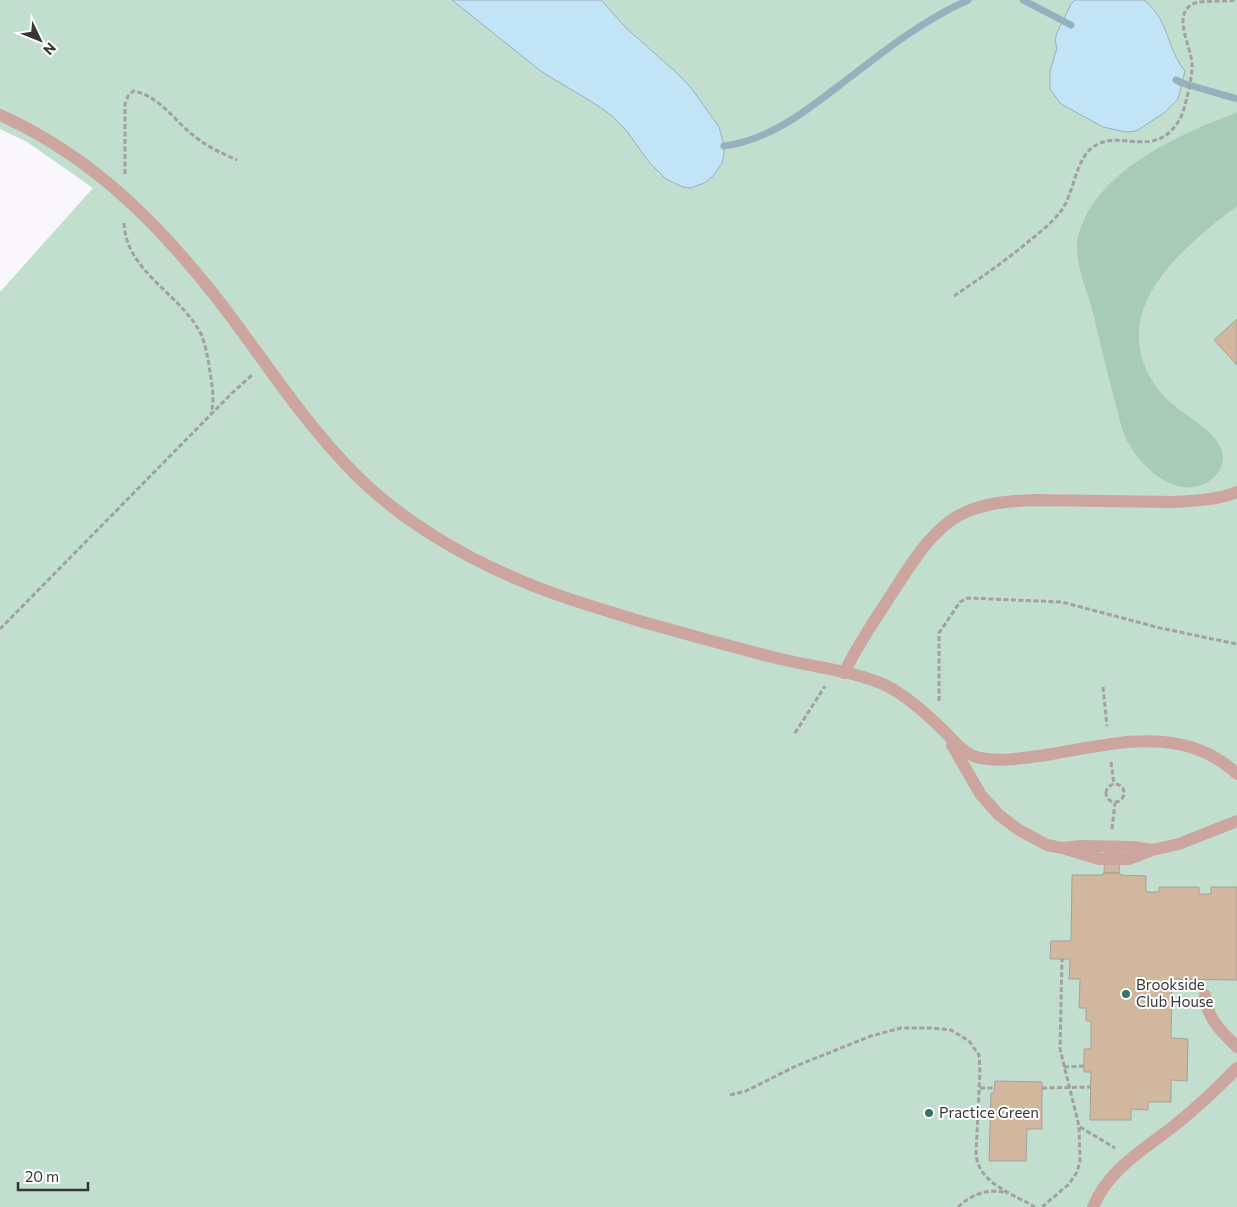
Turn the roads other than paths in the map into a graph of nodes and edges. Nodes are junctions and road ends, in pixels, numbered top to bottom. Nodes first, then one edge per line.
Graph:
1 (0, 116) edge
2 (1237, 492) edge
3 (840, 672) junction
4 (945, 732) junction
5 (1237, 774) edge
6 (1237, 821) edge
7 (1205, 995) dead end
8 (1237, 1047) edge
9 (1237, 1068) edge
10 (1093, 1207) edge

1 - 3 street
2 - 3 street
3 - 4 street
4 - 5 street
4 - 6 street
7 - 8 street
9 - 10 street

